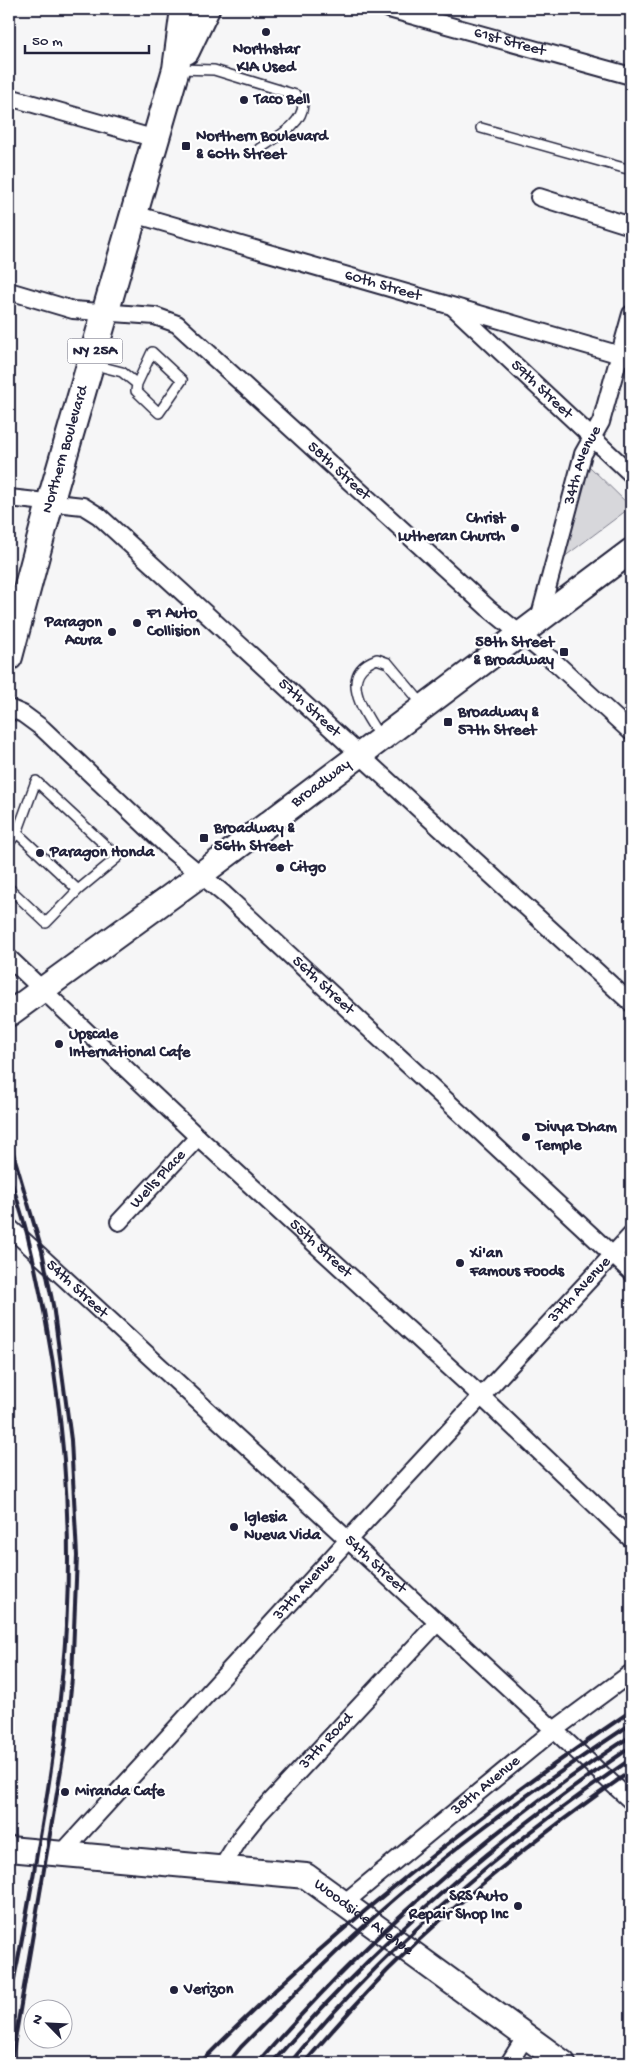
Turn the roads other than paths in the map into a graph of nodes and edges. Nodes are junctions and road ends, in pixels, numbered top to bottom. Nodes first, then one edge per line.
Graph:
1 (184, 9) edge
2 (206, 9) edge
3 (389, 9) edge
4 (176, 69) junction
5 (631, 76) edge
6 (9, 97) edge
7 (481, 128) dead end
8 (156, 139) junction
9 (260, 149) dead end
10 (631, 170) edge
11 (539, 197) dead end
12 (134, 214) junction
13 (631, 226) edge
14 (9, 292) edge
15 (451, 305) junction
16 (106, 311) junction
17 (631, 314) edge
18 (625, 356) edge
19 (91, 364) junction
20 (137, 384) junction
21 (592, 438) junction
22 (631, 474) edge
23 (9, 498) edge
24 (50, 503) junction
25 (631, 551) edge
26 (539, 619) junction
27 (521, 635) junction
28 (9, 657) edge
29 (425, 707) junction
30 (9, 708) edge
31 (631, 732) edge
32 (381, 740) junction
33 (361, 754) junction
34 (17, 833) junction
35 (9, 843) edge
36 (200, 875) junction
37 (9, 888) edge
38 (78, 890) junction
39 (9, 958) edge
40 (42, 989) junction
41 (631, 1003) edge
42 (9, 1014) edge
43 (198, 1137) junction
44 (119, 1222) dead end
45 (9, 1227) edge
46 (631, 1235) edge
47 (612, 1255) junction
48 (631, 1272) edge
49 (482, 1397) junction
50 (631, 1539) edge
51 (348, 1540) junction
52 (438, 1622) junction
53 (631, 1673) edge
54 (554, 1730) junction
55 (631, 1801) edge
56 (9, 1849) edge
57 (62, 1853) junction
58 (222, 1867) junction
59 (344, 1903) junction
60 (526, 2036) junction
61 (509, 2063) edge
62 (563, 2063) edge

1 - 4 main road, Northern Boulevard / NY 25A
2 - 4 main road, Northern Boulevard / NY 25A
3 - 5 street, 61st Street
4 - 8 main road, Northern Boulevard / NY 25A
4 - 9 lane
6 - 8 street
7 - 10 lane
8 - 12 main road, Northern Boulevard / NY 25A
11 - 13 street
12 - 15 street, 60th Street
12 - 16 main road, Northern Boulevard / NY 25A
14 - 16 street, 58th Street
15 - 18 street, 60th Street
15 - 21 street, 59th Street
16 - 19 main road, Northern Boulevard / NY 25A
16 - 27 street, 58th Street
17 - 18 street, 34th Avenue
18 - 21 street, 34th Avenue
19 - 20 lane
19 - 24 main road, Northern Boulevard / NY 25A
20 - 20 lane
21 - 22 street, 59th Street
21 - 26 street, 34th Avenue
23 - 24 street, 57th Street
24 - 28 main road, Northern Boulevard / NY 25A
24 - 33 street, 57th Street
25 - 26 main road, Broadway
26 - 27 main road, Broadway
27 - 29 main road, Broadway
27 - 31 street, 58th Street
29 - 32 main road, Broadway
29 - 32 lane
30 - 36 street, 56th Street
32 - 33 main road, Broadway
33 - 36 main road, Broadway
33 - 41 street, 57th Street
34 - 35 lane
34 - 38 lane
34 - 38 lane
36 - 40 main road, Broadway
36 - 47 street, 56th Street
37 - 38 lane
39 - 40 street, 55th Street
40 - 42 main road, Broadway
40 - 43 street, 55th Street
43 - 44 street, Wells Place
43 - 49 street, 55th Street
45 - 51 street, 54th Street
46 - 47 street, 37th Avenue
47 - 48 street, 56th Street
47 - 49 street, 37th Avenue
49 - 50 street, 55th Street
49 - 51 street, 37th Avenue
51 - 52 street, 54th Street
51 - 57 street, 37th Avenue
52 - 54 street, 54th Street
52 - 58 street, 37th Road
53 - 54 street, 38th Avenue
54 - 55 street, 54th Street
54 - 59 street, 38th Avenue
56 - 57 main road, Woodside Avenue
57 - 58 main road, Woodside Avenue
58 - 59 main road, Woodside Avenue
59 - 60 main road, Woodside Avenue
60 - 61 street
60 - 62 main road, Woodside Avenue

